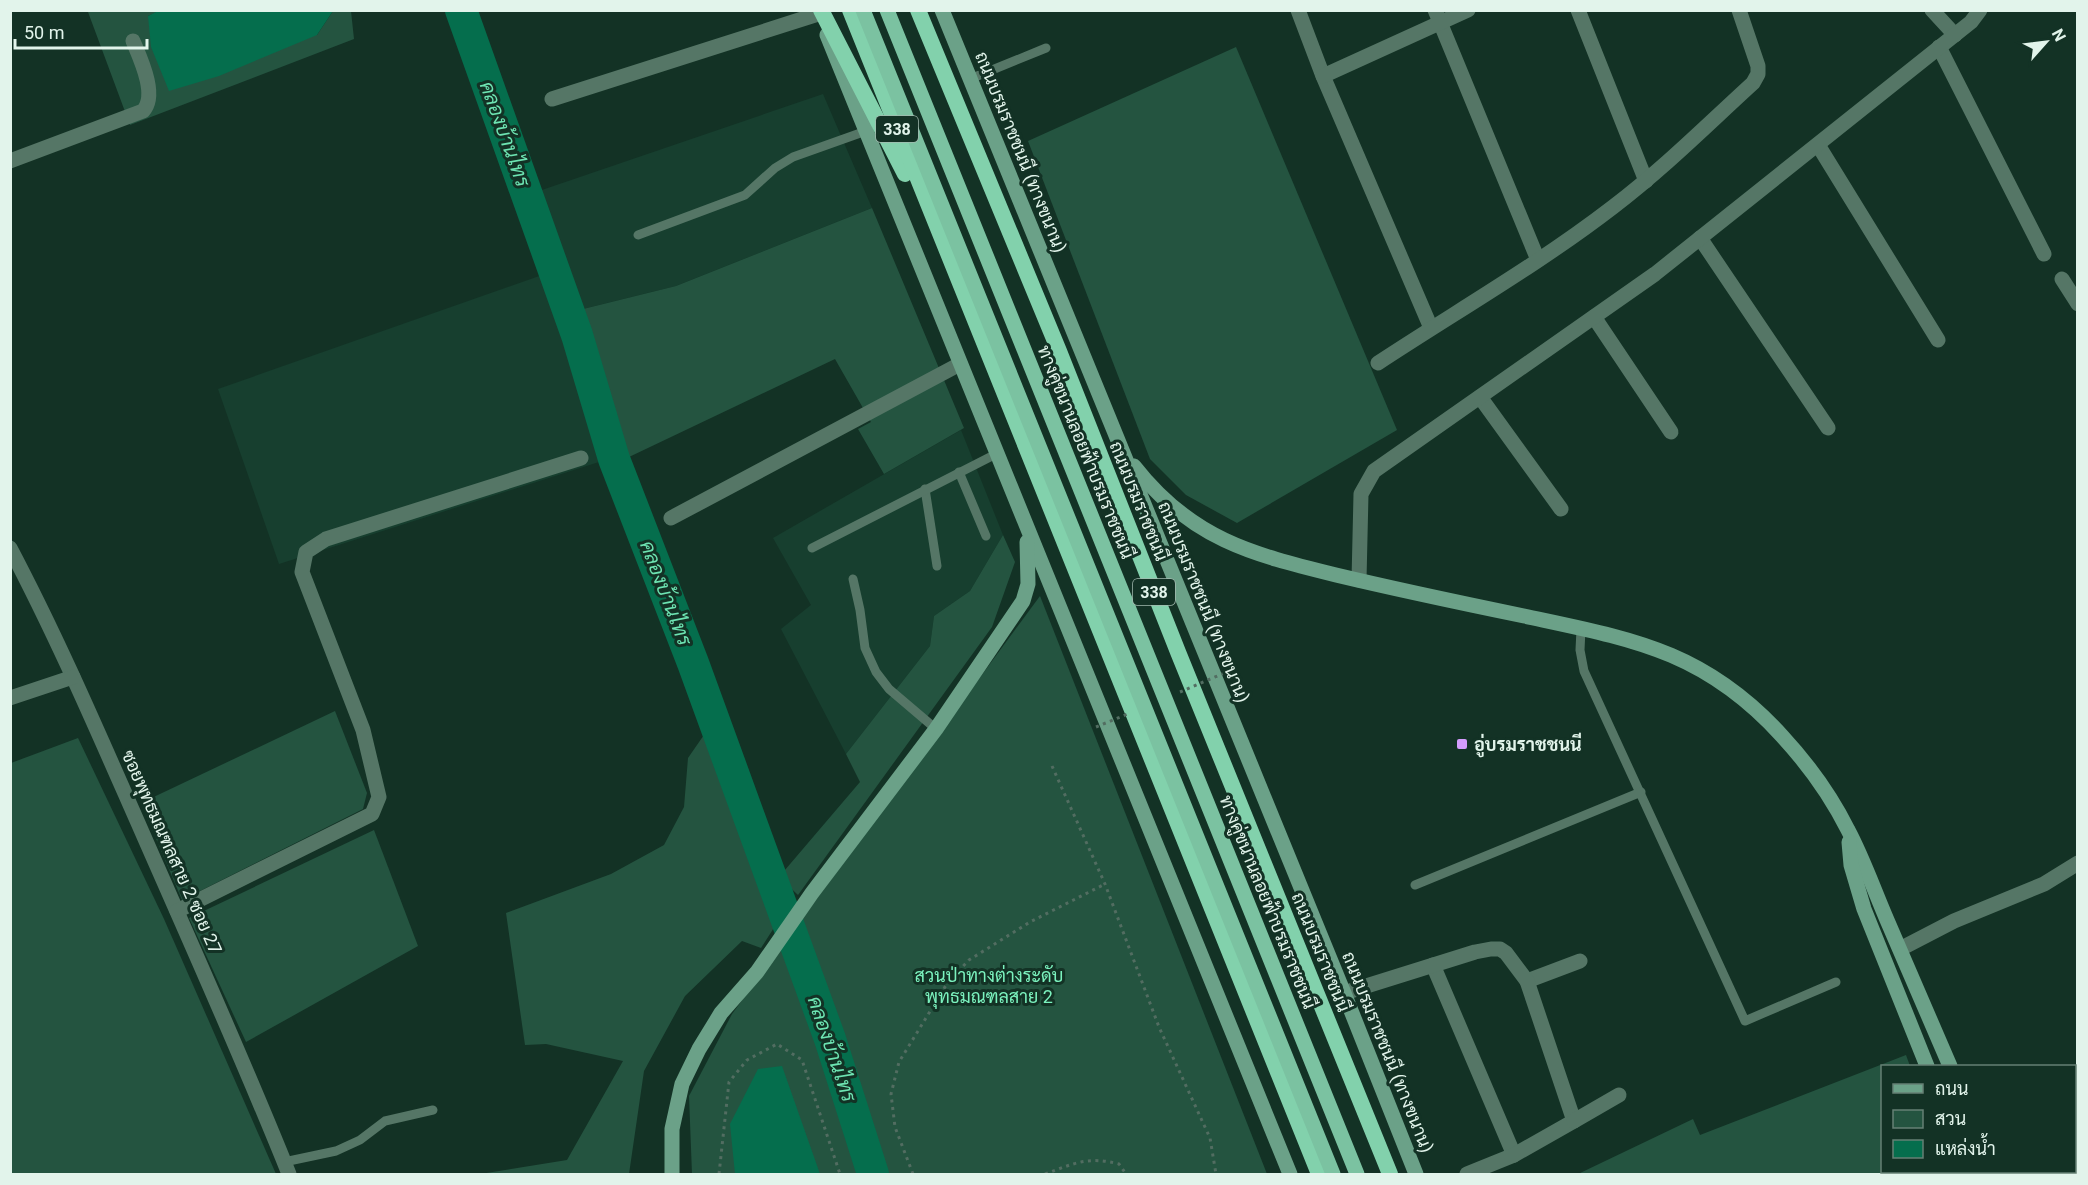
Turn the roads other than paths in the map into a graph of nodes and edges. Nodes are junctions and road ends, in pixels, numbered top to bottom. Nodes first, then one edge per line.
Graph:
1 (850, 10) edge
2 (864, 10) edge
3 (887, 10) edge
4 (918, 10) edge
5 (930, 10) edge
6 (942, 10) edge
7 (1298, 10) edge
8 (1468, 10) edge
9 (1578, 10) edge
10 (1738, 10) edge
11 (1932, 10) edge
12 (1980, 10) edge
13 (818, 12) edge
14 (1437, 17) edge
15 (1955, 34) junction
16 (132, 41) dead end
17 (1939, 47) junction
18 (1046, 48) dead end
19 (1323, 76) junction
20 (970, 79) junction
21 (552, 99) dead end
22 (866, 131) junction
23 (1818, 145) junction
24 (10, 161) edge
25 (1646, 181) junction
26 (999, 206) junction
27 (638, 235) dead end
28 (1700, 238) junction
29 (945, 248) junction
30 (2044, 254) dead end
31 (1538, 260) junction
32 (2062, 279) dead end
33 (2078, 304) edge
34 (1594, 317) junction
35 (1431, 328) junction
36 (1938, 340) dead end
37 (1378, 363) dead end
38 (960, 364) junction
39 (1480, 398) junction
40 (1828, 428) dead end
41 (1671, 432) dead end
42 (1122, 451) junction
43 (996, 454) junction
44 (581, 458) dead end
45 (958, 472) junction
46 (925, 489) junction
47 (1561, 508) dead end
48 (671, 518) dead end
49 (1027, 530) junction
50 (986, 536) dead end
51 (10, 548) edge
52 (812, 548) dead end
53 (937, 566) dead end
54 (15, 568) edge
55 (853, 579) dead end
56 (1359, 580) junction
57 (1581, 628) junction
58 (73, 677) junction
59 (10, 698) edge
60 (936, 729) junction
61 (1641, 792) junction
62 (1848, 830) junction
63 (2078, 863) edge
64 (1415, 885) dead end
65 (177, 911) junction
66 (1900, 950) junction
67 (1580, 961) dead end
68 (1433, 965) junction
69 (1527, 981) junction
70 (1836, 982) dead end
71 (1344, 993) junction
72 (1927, 1065) edge
73 (1950, 1065) edge
74 (1619, 1095) dead end
75 (433, 1110) dead end
76 (1574, 1121) junction
77 (1514, 1155) junction
78 (286, 1168) edge
79 (672, 1174) edge
80 (1290, 1174) edge
81 (1319, 1174) edge
82 (1333, 1174) edge
83 (1357, 1174) edge
84 (1390, 1174) edge
85 (1416, 1174) edge
86 (1467, 1174) edge

1 - 29 highway, 338
2 - 82 main road, 338, bridge
3 - 83 main road, ทางคู่ขนานลอยฟ้าบรมราชชนนี / 338, bridge
4 - 26 highway, ถนนบรมราชชนนี / 338
5 - 26 highway
6 - 20 main road, ถนนบรมราชชนนี (ทางขนาน) / 338
7 - 19 street
8 - 14 street
9 - 25 street
10 - 25 street
11 - 15 street
12 - 15 street
13 - 21 street
13 - 22 main road, 338
13 - 29 highway
14 - 19 street
14 - 31 street
15 - 17 street
16 - 24 street
17 - 23 street
17 - 30 street
18 - 20 lane
19 - 35 street
20 - 42 main road, ถนนบรมราชชนนี (ทางขนาน) / 338
22 - 27 lane
22 - 38 main road, 338
23 - 28 street
23 - 36 street
25 - 31 street
26 - 84 highway, ถนนบรมราชชนนี / 338
28 - 34 street
28 - 40 street
29 - 81 highway, 338
31 - 35 street
32 - 33 street
34 - 39 street
34 - 41 street
35 - 37 street
38 - 43 main road, 338
38 - 48 street
39 - 47 street
39 - 56 street
42 - 56 main road
42 - 71 main road, ถนนบรมราชชนนี (ทางขนาน) / 338
43 - 45 lane
43 - 49 main road, 338
44 - 65 street
45 - 46 lane
45 - 50 lane
46 - 52 lane
46 - 53 lane
49 - 60 main road
49 - 80 main road, 338
51 - 54 street, ซอยพุทธมณฑลสาย 2 ซอย 27
54 - 58 street, ซอยพุทธมณฑลสาย 2 ซอย 27
55 - 60 lane
56 - 57 main road
57 - 61 lane
57 - 62 main road
58 - 59 street
58 - 65 street, ซอยพุทธมณฑลสาย 2 ซอย 27
60 - 79 main road
61 - 64 lane
61 - 70 lane
62 - 66 main road
62 - 72 main road
63 - 66 street
65 - 78 street, ซอยพุทธมณฑลสาย 2 ซอย 27
66 - 73 main road
67 - 69 street
68 - 69 street
68 - 71 street
68 - 77 street
69 - 76 street
71 - 85 main road, ถนนบรมราชชนนี (ทางขนาน) / 338
74 - 76 street
75 - 78 lane
76 - 77 street
77 - 86 street

